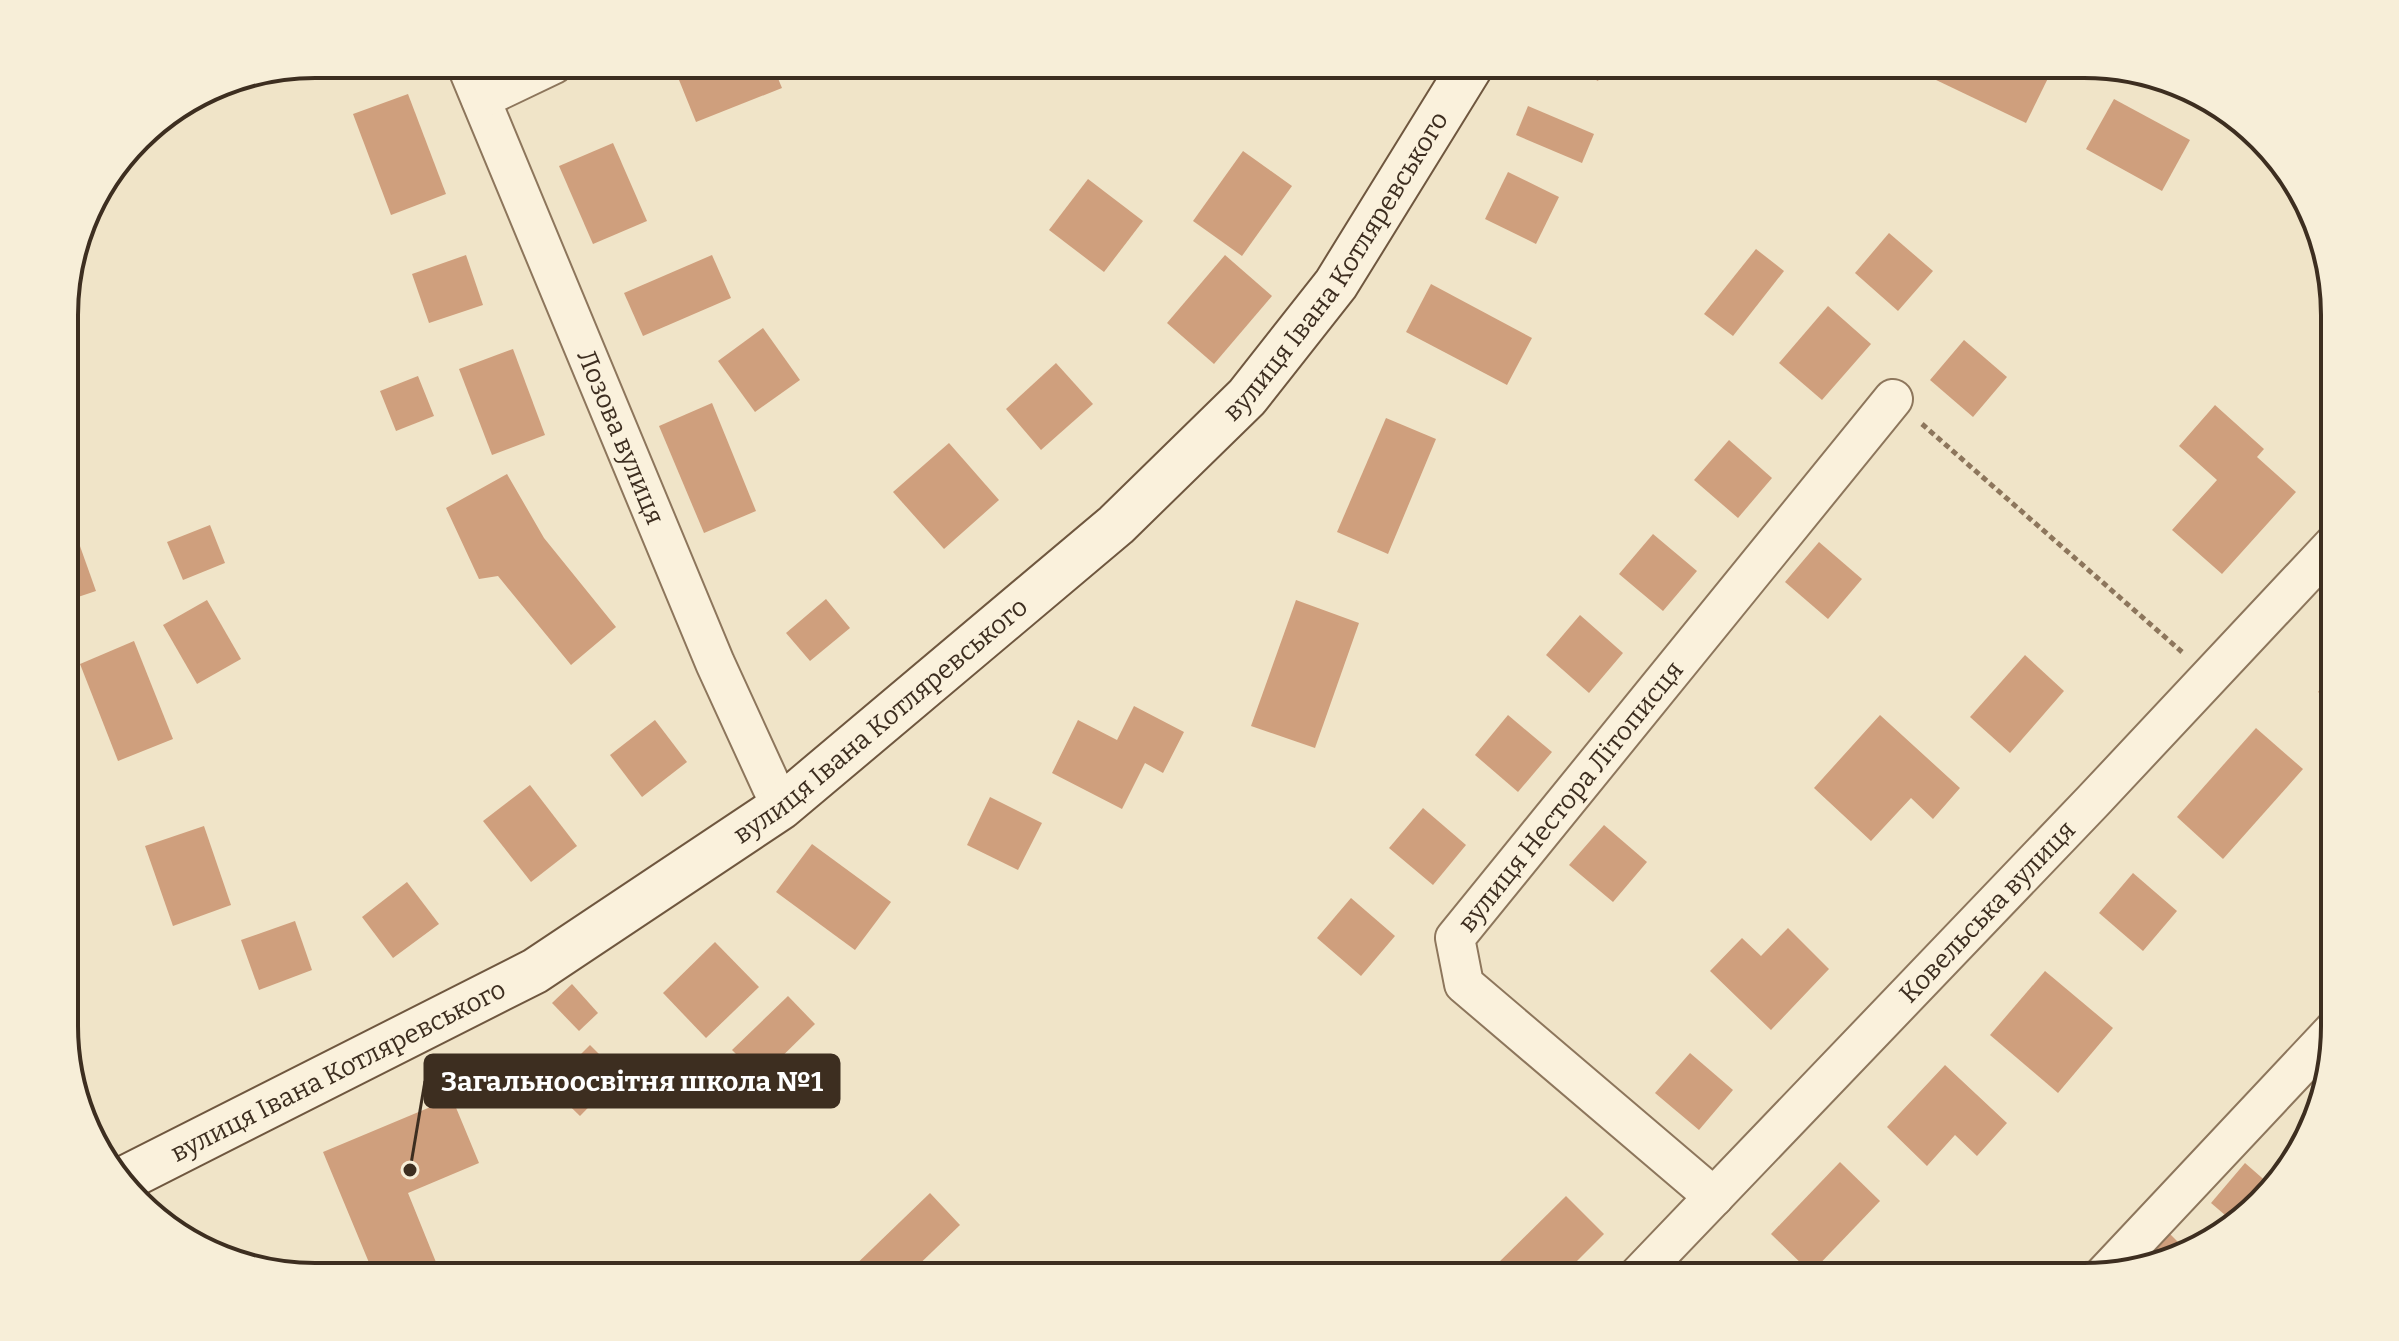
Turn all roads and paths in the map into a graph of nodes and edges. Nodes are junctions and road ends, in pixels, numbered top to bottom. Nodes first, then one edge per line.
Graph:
1 (1463, 78) edge
2 (472, 79) edge
3 (523, 79) edge
4 (481, 99) junction
5 (1893, 399) joint
6 (2320, 559) edge
7 (2210, 677) junction
8 (781, 807) junction
9 (2320, 1045) edge
10 (132, 1175) edge
11 (1714, 1197) junction
12 (2118, 1260) edge
13 (1651, 1262) edge

1 - 8 street, вулиця Івана Котляревського
2 - 4 street, Лозова вулиця
3 - 4 street
4 - 8 street, Лозова вулиця
5 - 7 path
5 - 11 street, вулиця Нестора Літописця
6 - 7 street, Ковельська вулиця
7 - 11 street, Ковельська вулиця
8 - 10 street, вулиця Івана Котляревського
9 - 12 street
11 - 13 street, Ковельська вулиця

